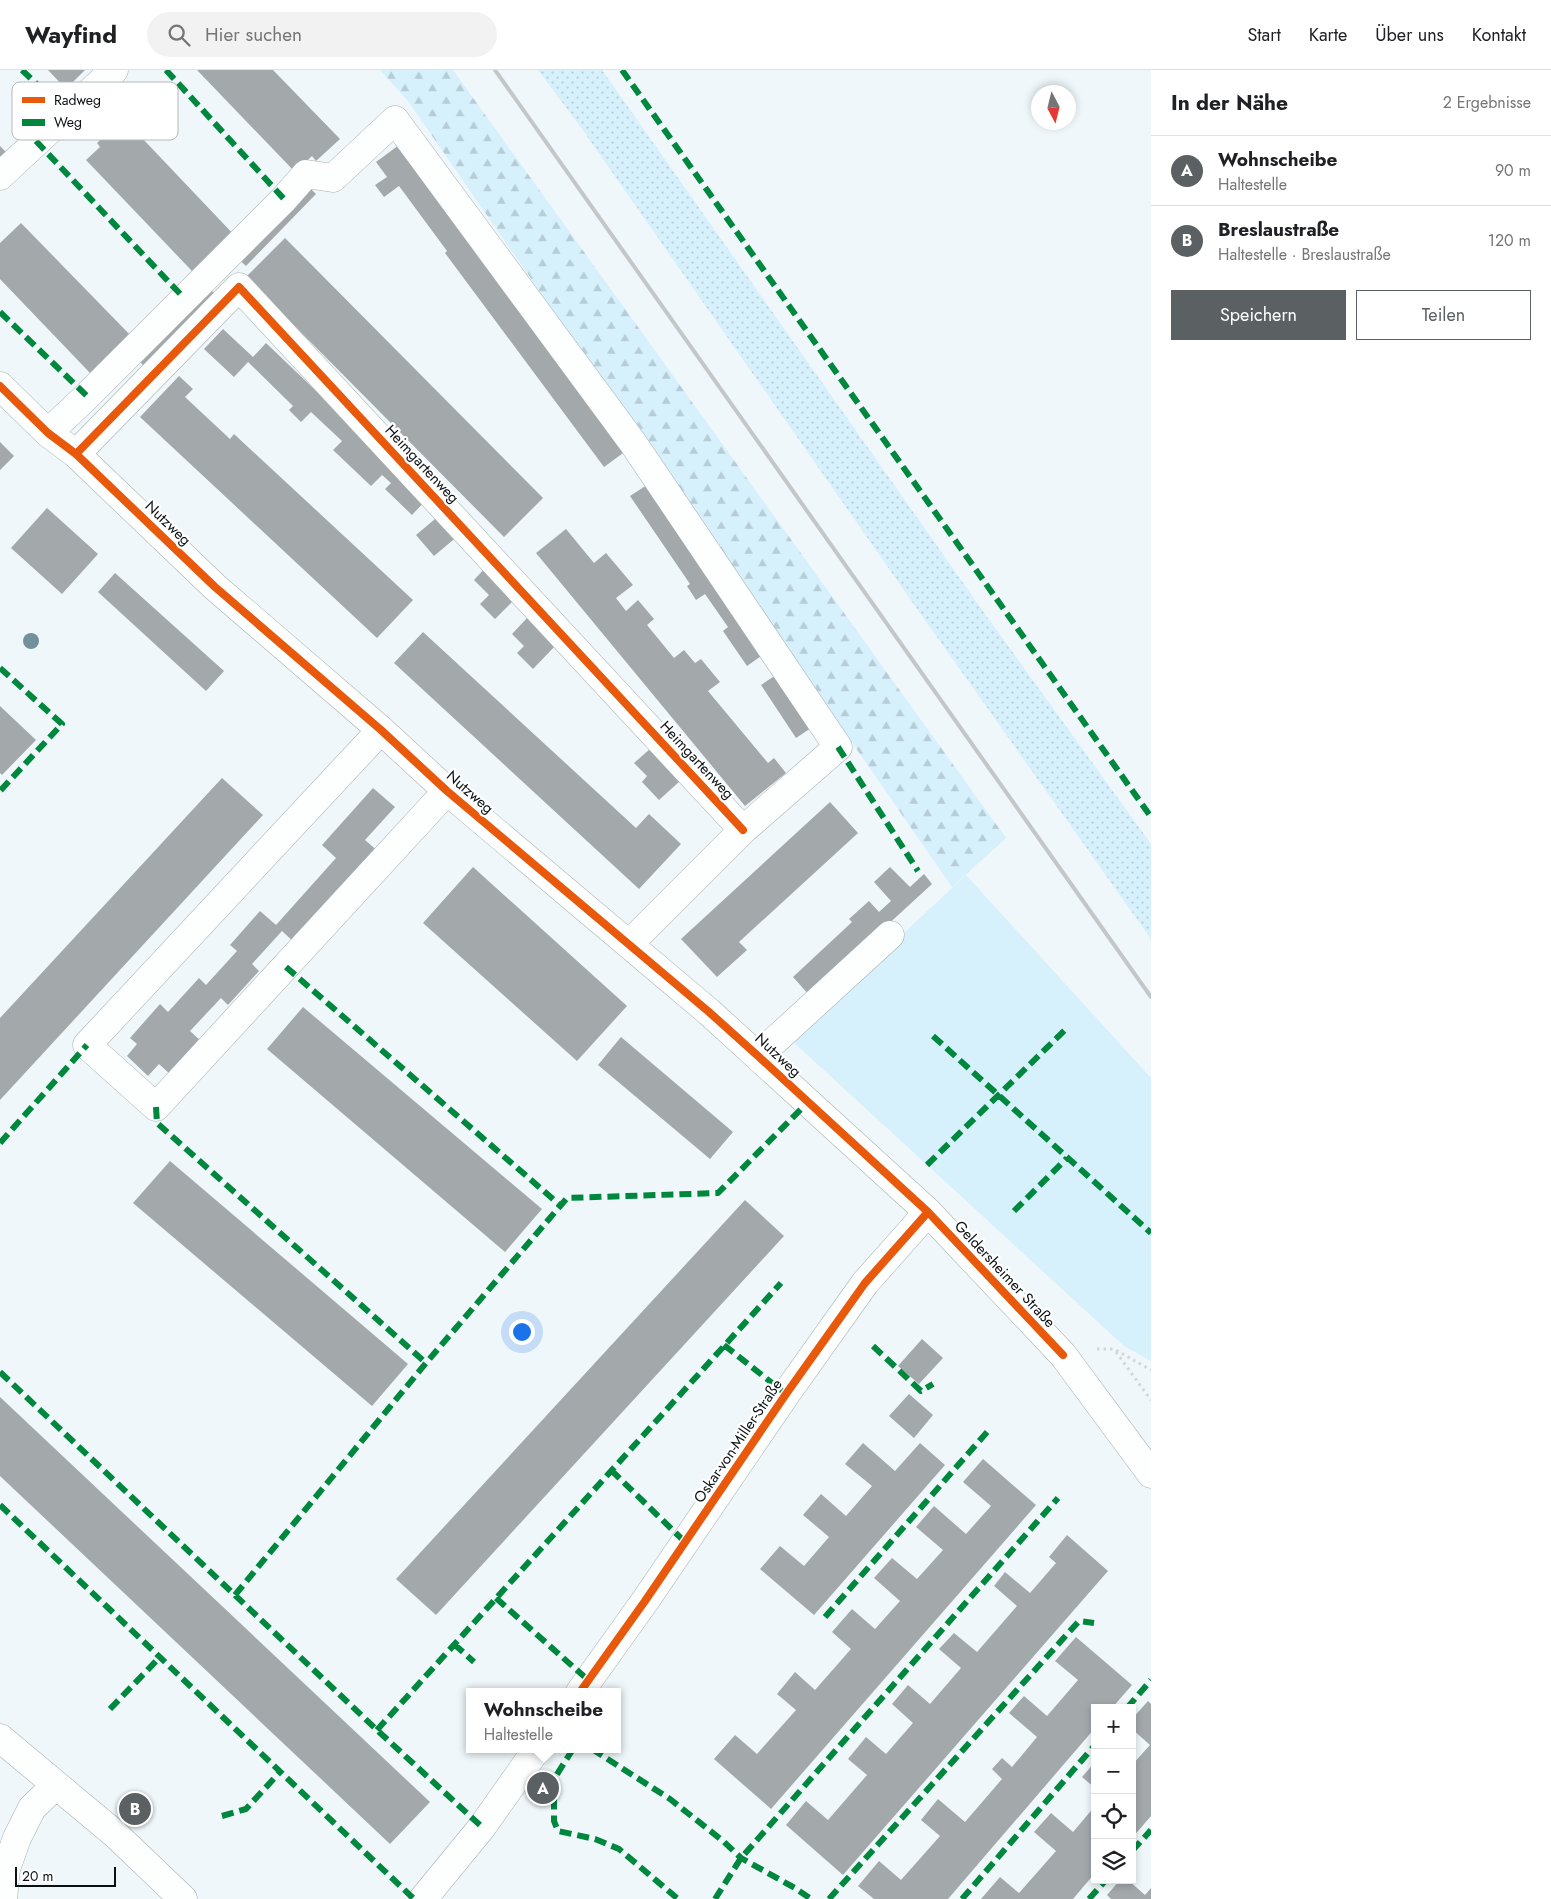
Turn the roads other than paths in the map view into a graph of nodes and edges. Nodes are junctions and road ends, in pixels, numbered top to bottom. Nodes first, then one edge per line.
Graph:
1 (114, 70) edge
2 (101, 82) edge
3 (39, 140) edge
4 (0, 176) edge
5 (0, 386) edge
6 (48, 433) junction
7 (76, 454) junction
8 (381, 730) junction
9 (447, 791) junction
10 (743, 830) junction
11 (890, 935) dead end
12 (629, 944) junction
13 (758, 1056) junction
14 (928, 1212) junction
15 (1151, 1474) edge
16 (583, 1688) edge
17 (0, 1738) edge
18 (534, 1753) edge
19 (56, 1785) junction
20 (3, 1899) edge
21 (183, 1899) edge
22 (423, 1899) edge

1 - 2 street
3 - 4 street
5 - 6 street, Nutzweg
6 - 7 street, Nutzweg
6 - 10 street
7 - 8 street, Nutzweg
7 - 10 street, Heimgartenweg
8 - 9 street, Nutzweg
8 - 9 street
9 - 12 street, Nutzweg
10 - 12 street
11 - 13 street
12 - 13 street, Nutzweg
13 - 14 street, Nutzweg
14 - 15 street, Geldersheimer Straße
14 - 16 street, Oskar-von-Miller-Straße
17 - 19 street
18 - 22 street
19 - 20 street
19 - 21 street

